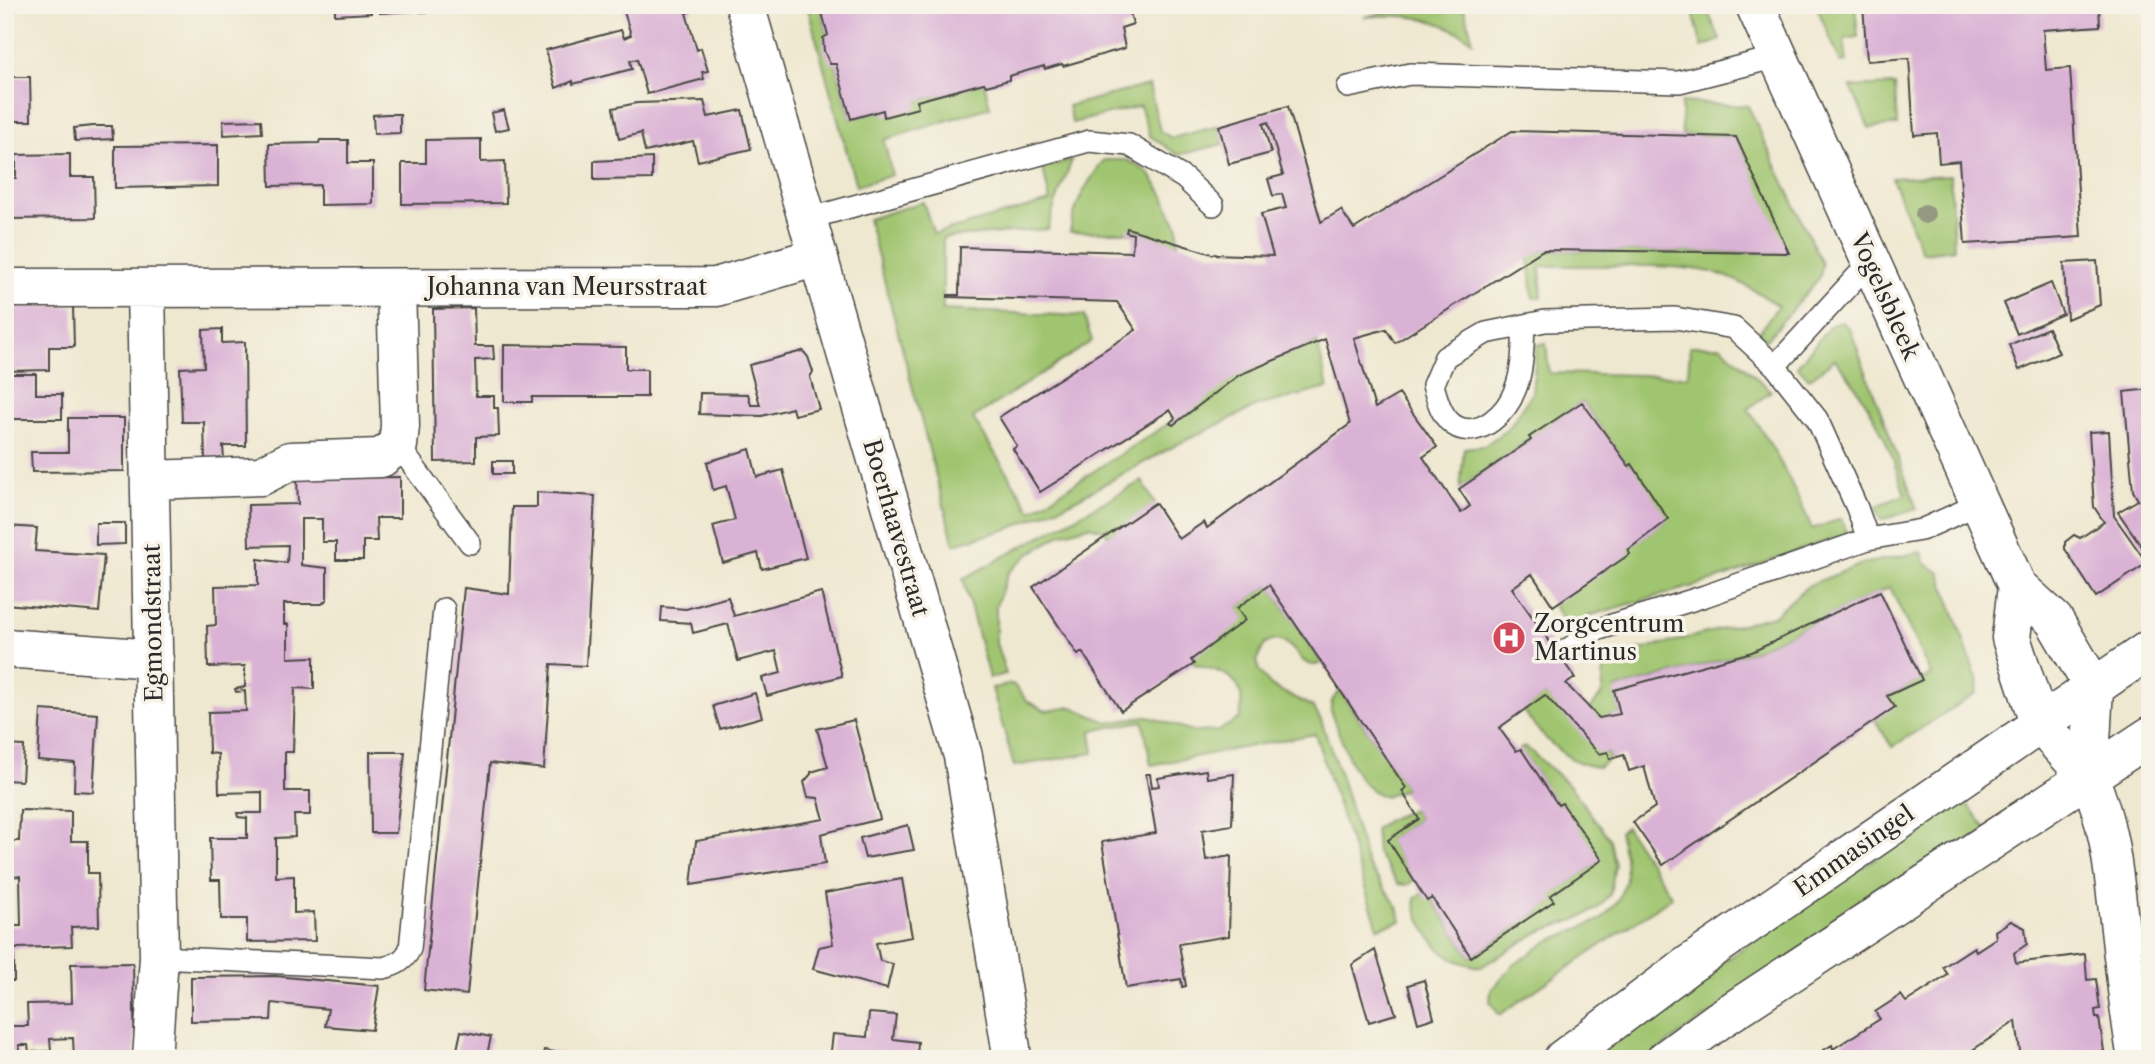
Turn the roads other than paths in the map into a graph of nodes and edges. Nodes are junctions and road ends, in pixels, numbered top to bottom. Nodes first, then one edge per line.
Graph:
1 (745, 5) edge
2 (1755, 5) edge
3 (1777, 57) junction
4 (1348, 87) dead end
5 (1213, 205) dead end
6 (807, 219) junction
7 (817, 257) junction
8 (1870, 262) junction
9 (5, 288) edge
10 (146, 288) junction
11 (396, 288) junction
12 (1524, 325) junction
13 (1775, 366) junction
14 (398, 445) junction
15 (150, 481) junction
16 (1979, 505) junction
17 (1868, 539) junction
18 (470, 543) dead end
19 (2017, 586) junction
20 (444, 609) dead end
21 (5, 648) edge
22 (2150, 649) edge
23 (1567, 650) dead end
24 (154, 659) junction
25 (2094, 688) junction
26 (2039, 723) junction
27 (2150, 736) edge
28 (2089, 778) junction
29 (159, 957) junction
30 (2140, 1012) edge
31 (152, 1059) edge
32 (1010, 1059) edge
33 (1563, 1059) edge
34 (1665, 1059) edge
35 (2137, 1059) edge

1 - 6 street, Boerhaavestraat
2 - 3 street, Vogelsbleek
3 - 4 lane
3 - 8 street, Vogelsbleek
5 - 6 lane
6 - 7 street, Boerhaavestraat
7 - 11 street, Johanna van Meursstraat
7 - 32 street, Boerhaavestraat
8 - 13 lane
8 - 16 street, Vogelsbleek
9 - 10 street, Johanna van Meursstraat
10 - 11 street, Johanna van Meursstraat
10 - 15 street, Egmondstraat
11 - 14 street, Johanna van Meursstraat
12 - 12 lane
12 - 13 lane
13 - 17 lane
14 - 15 street
14 - 18 lane
15 - 24 street, Egmondstraat
16 - 17 lane
16 - 19 street, Vogelsbleek
17 - 23 lane
19 - 25 street, Vogelsbleek
19 - 26 street
20 - 29 lane
21 - 24 street
22 - 25 street, Emmasingel
24 - 29 street, Egmondstraat
25 - 26 street, Emmasingel
25 - 28 street
26 - 28 street
26 - 33 street, Emmasingel
27 - 28 street
28 - 30 street
28 - 34 street
29 - 31 street, Egmondstraat
30 - 35 street

